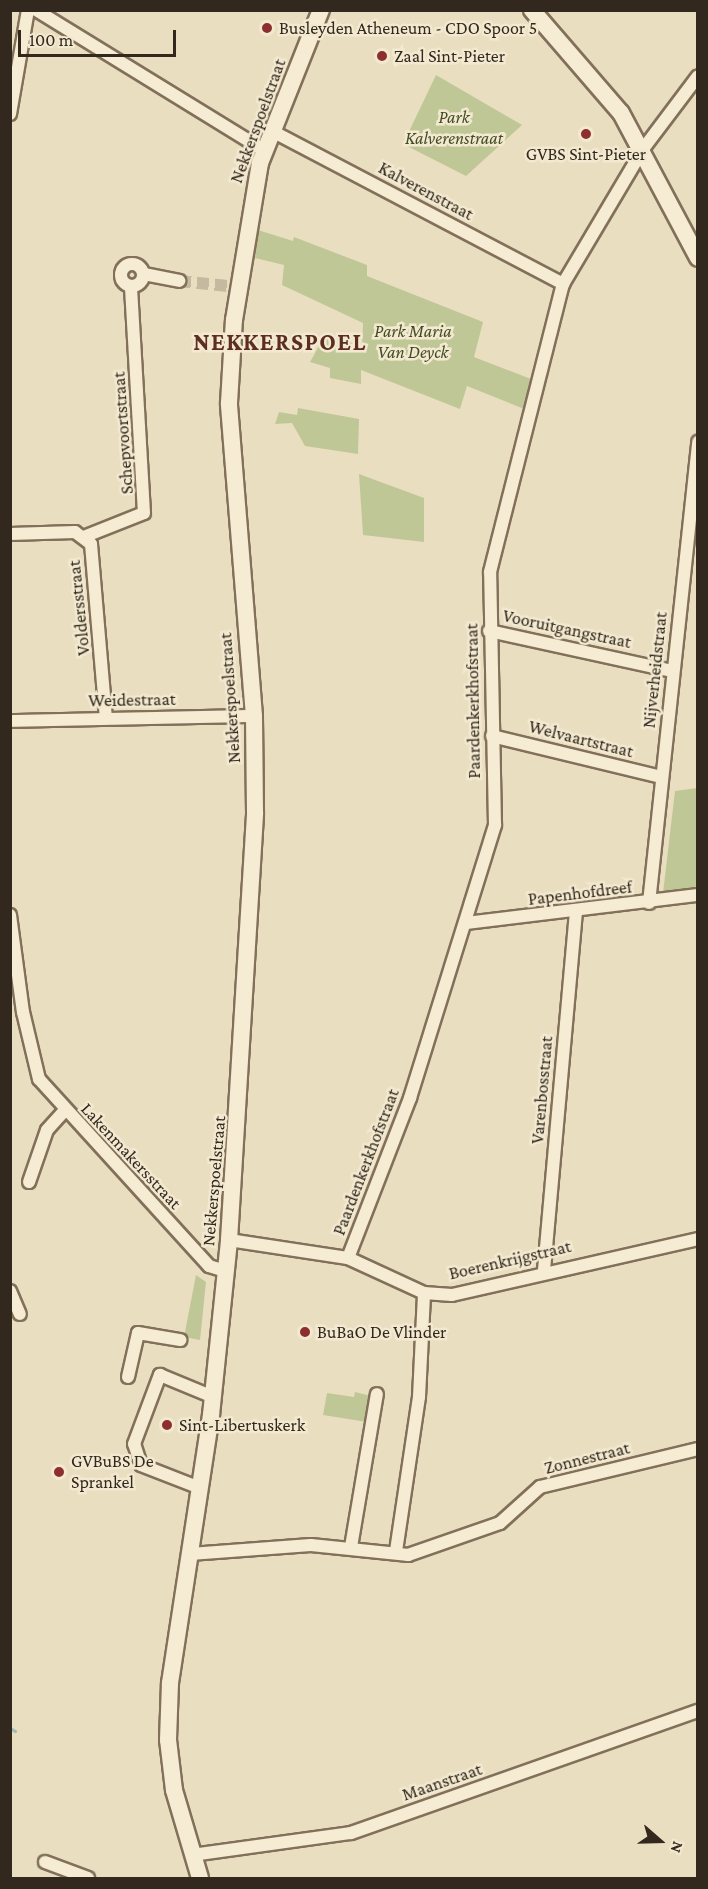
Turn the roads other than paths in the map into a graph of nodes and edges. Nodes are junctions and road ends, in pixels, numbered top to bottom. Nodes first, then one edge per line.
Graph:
1 (28, 10) edge
2 (36, 10) edge
3 (321, 10) edge
4 (532, 10) edge
5 (698, 76) edge
6 (10, 114) edge
7 (272, 130) junction
8 (643, 149) junction
9 (264, 150) junction
10 (698, 258) edge
11 (144, 274) junction
12 (179, 281) tunnel mouth
13 (563, 284) junction
14 (131, 286) junction
15 (698, 442) edge
16 (10, 534) edge
17 (86, 536) junction
18 (489, 631) junction
19 (673, 671) junction
20 (254, 716) junction
21 (106, 718) junction
22 (10, 722) edge
23 (492, 736) junction
24 (661, 777) junction
25 (698, 895) edge
26 (649, 903) junction
27 (576, 913) junction
28 (10, 915) edge
29 (466, 923) junction
30 (64, 1111) junction
31 (29, 1182) dead end
32 (698, 1239) edge
33 (229, 1240) junction
34 (348, 1258) junction
35 (544, 1270) junction
36 (225, 1271) junction
37 (10, 1291) edge
38 (424, 1293) junction
39 (20, 1314) dead end
40 (180, 1340) dead end
41 (128, 1377) dead end
42 (376, 1394) dead end
43 (213, 1397) junction
44 (698, 1449) edge
45 (200, 1488) junction
46 (351, 1547) junction
47 (396, 1551) junction
48 (190, 1554) junction
49 (698, 1711) edge
50 (192, 1855) junction
51 (45, 1862) dead end
52 (88, 1878) edge
53 (200, 1878) edge

1 - 6 street
2 - 9 street
3 - 7 main road, Nekkerspoelstraat
4 - 8 main road
5 - 8 street, Paardenkerkhofstraat
7 - 9 main road, Nekkerspoelstraat
7 - 13 street, Kalverenstraat
8 - 10 main road
8 - 13 street, Paardenkerkhofstraat
9 - 20 main road, Nekkerspoelstraat
11 - 12 street, Schepvoortstraat
11 - 14 street
11 - 14 street, Schepvoortstraat
13 - 18 street, Paardenkerkhofstraat
14 - 17 street, Schepvoortstraat
15 - 19 street, Nijverheidstraat
16 - 17 street, Voldersstraat
17 - 21 street, Voldersstraat
18 - 19 street, Vooruitgangstraat
18 - 23 street, Paardenkerkhofstraat
19 - 24 street, Nijverheidstraat
20 - 21 street, Weidestraat
20 - 33 main road, Nekkerspoelstraat
21 - 22 street, Weidestraat
23 - 24 street, Welvaartstraat
23 - 29 street, Paardenkerkhofstraat
24 - 26 street, Nijverheidstraat
25 - 26 street, Papenhofdreef
26 - 27 street, Papenhofdreef
27 - 29 street, Papenhofdreef
27 - 35 street, Varenbosstraat
28 - 30 street, Lakenmakersstraat
29 - 34 street, Paardenkerkhofstraat
30 - 31 street, Lakenmakersstraat
30 - 36 street, Lakenmakersstraat
32 - 35 street, Boerenkrijgstraat
33 - 34 street, Boerenkrijgstraat
33 - 36 main road, Nekkerspoelstraat
34 - 38 street, Boerenkrijgstraat
35 - 38 street, Boerenkrijgstraat
36 - 43 main road, Nekkerspoelstraat
37 - 39 street
38 - 47 street
40 - 41 street
42 - 46 street
43 - 45 main road, Nekkerspoelstraat
43 - 45 street
44 - 47 street, Zonnestraat
45 - 48 main road, Nekkerspoelstraat
46 - 47 street, Zonnestraat
46 - 48 street, Zonnestraat
48 - 50 main road, Nekkerspoelstraat
49 - 50 street, Maanstraat
50 - 53 main road, Nekkerspoelstraat
51 - 52 street

